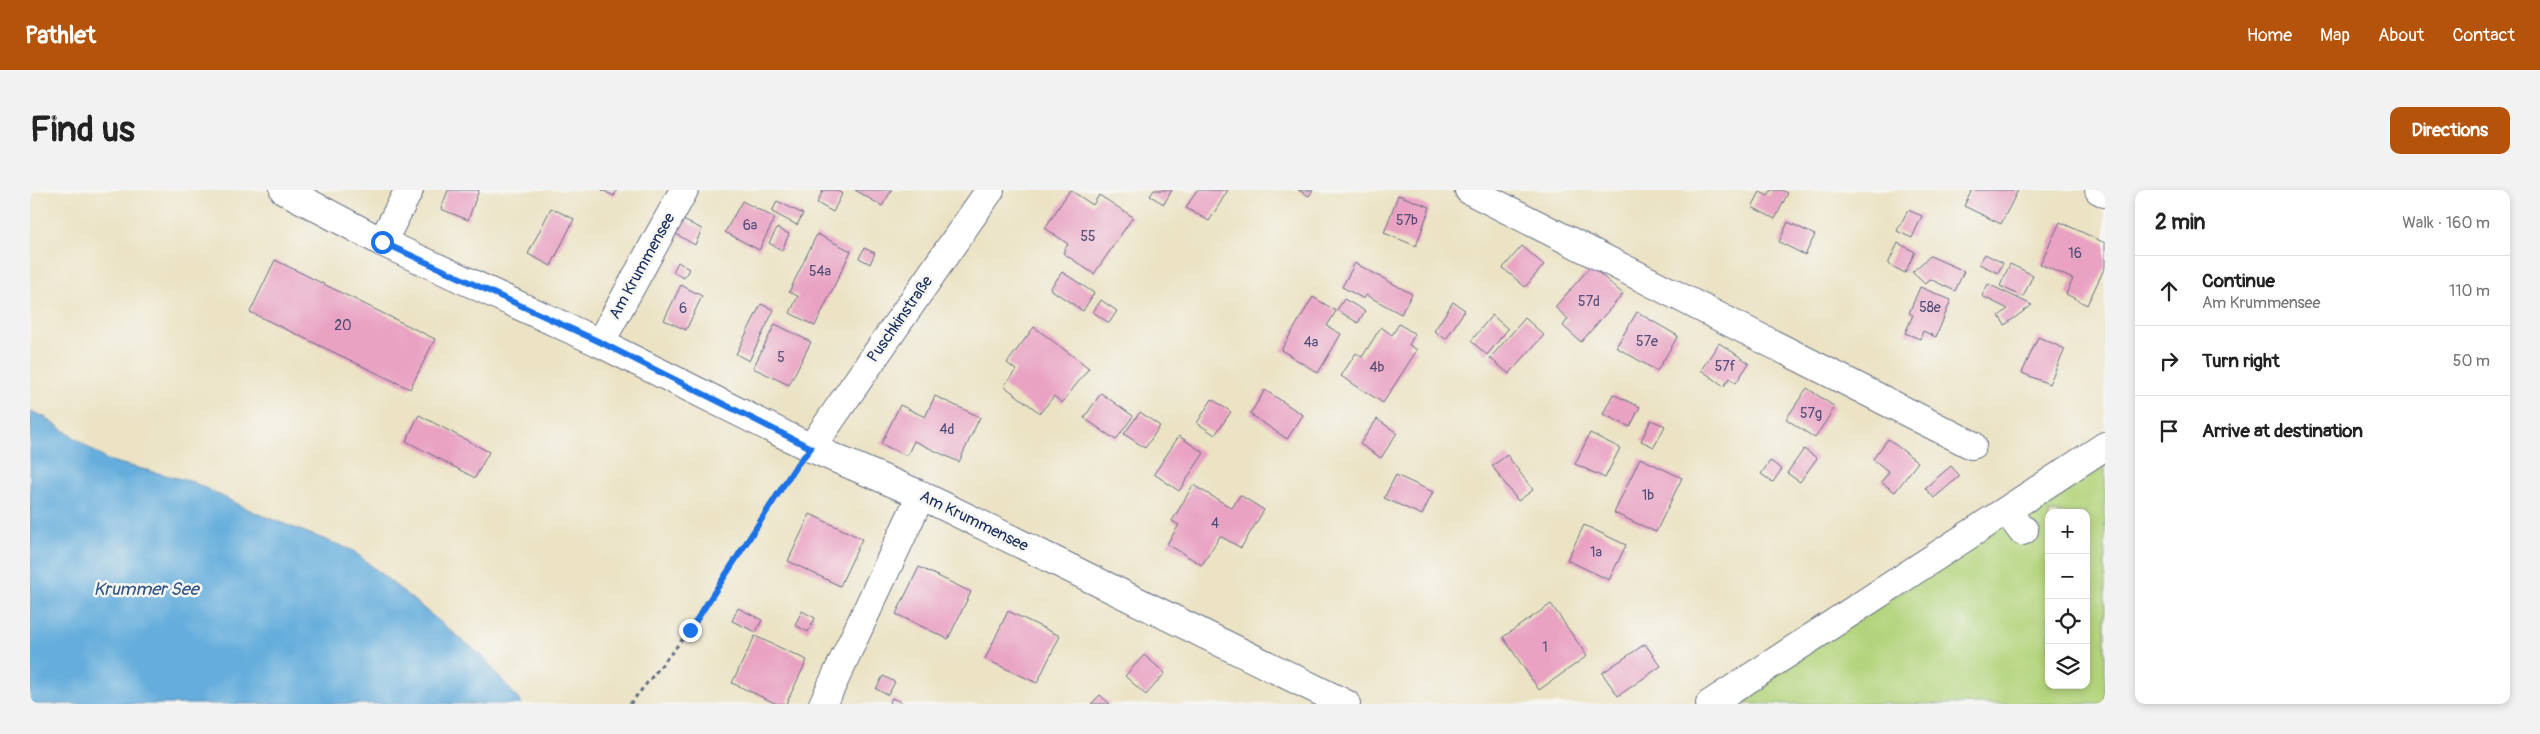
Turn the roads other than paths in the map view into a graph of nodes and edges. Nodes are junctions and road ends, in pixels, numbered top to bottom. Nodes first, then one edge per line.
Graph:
1 (284, 190) edge
2 (409, 190) edge
3 (684, 190) edge
4 (990, 190) edge
5 (1469, 190) edge
6 (2099, 190) edge
7 (2105, 193) edge
8 (382, 242) junction
9 (600, 342) junction
10 (1972, 445) dead end
11 (2105, 446) edge
12 (811, 448) junction
13 (921, 495) junction
14 (823, 704) edge
15 (1346, 704) edge
16 (1710, 704) edge

1 - 8 street, Am Krummensee
2 - 8 street
3 - 9 street, Am Krummensee
4 - 12 street, Puschkinstraße
5 - 10 street
6 - 7 street
8 - 9 street, Am Krummensee
9 - 12 street, Am Krummensee
11 - 16 street
12 - 13 street, Am Krummensee
13 - 14 street
13 - 15 street, Am Krummensee

